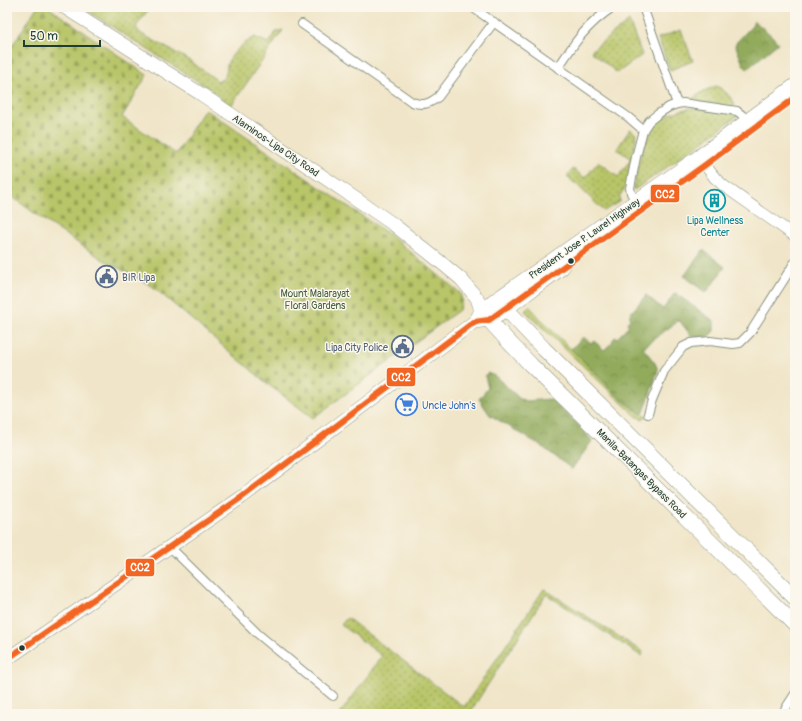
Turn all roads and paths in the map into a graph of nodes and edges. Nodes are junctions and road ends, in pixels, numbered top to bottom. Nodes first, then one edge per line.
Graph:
1 (64, 7) edge
2 (472, 7) edge
3 (613, 7) edge
4 (643, 7) edge
5 (494, 22) junction
6 (302, 24) dead end
7 (558, 68) junction
8 (795, 86) edge
9 (795, 98) edge
10 (677, 104) junction
11 (749, 121) junction
12 (643, 130) junction
13 (705, 165) junction
14 (636, 202) junction
15 (795, 236) edge
16 (795, 262) edge
17 (500, 305) junction
18 (480, 313) junction
19 (648, 414) dead end
20 (170, 547) junction
21 (795, 598) edge
22 (795, 625) edge
23 (7, 659) edge
24 (795, 694) edge
25 (333, 696) dead end
26 (782, 714) edge

1 - 18 main road, Alaminos-Lipa City Road
2 - 5 street
3 - 7 street
4 - 10 street
5 - 6 street
5 - 7 street
7 - 12 street
8 - 11 highway, President Jose P. Laurel Highway
9 - 13 highway, President Jose P. Laurel Highway
10 - 11 street
10 - 12 street
11 - 14 highway, President Jose P. Laurel Highway
12 - 14 street
13 - 15 street
13 - 17 highway, President Jose P. Laurel Highway
14 - 17 highway, President Jose P. Laurel Highway
16 - 19 street
17 - 18 highway, President Jose P. Laurel Highway
17 - 18 main road
17 - 21 highway, Manila-Batangas Bypass Road
18 - 20 main road, President Jose P. Laurel Highway
18 - 22 highway, Manila-Batangas Bypass Road
20 - 23 main road, President Jose P. Laurel Highway
20 - 25 street
24 - 26 street

